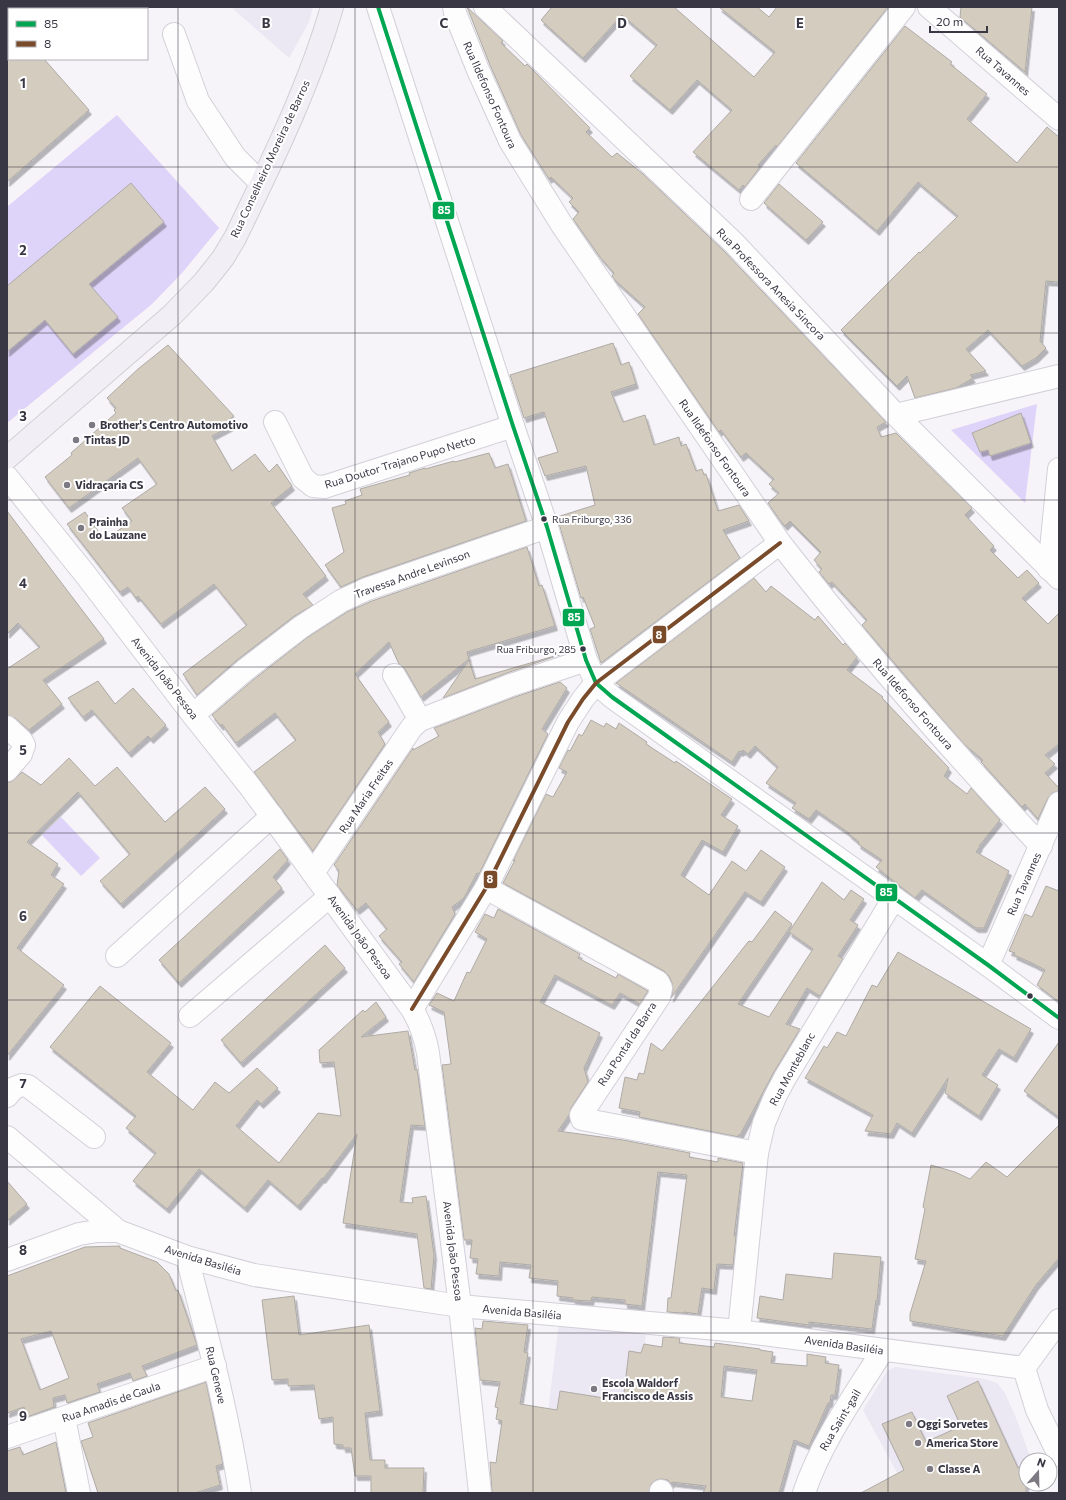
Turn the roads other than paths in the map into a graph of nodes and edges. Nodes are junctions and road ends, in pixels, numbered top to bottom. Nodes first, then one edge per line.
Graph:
1 (332, 7) edge
2 (378, 7) edge
3 (454, 7) edge
4 (485, 7) edge
5 (904, 7) edge
6 (929, 7) edge
7 (174, 34) dead end
8 (1059, 119) edge
9 (261, 183) junction
10 (750, 199) dead end
11 (1059, 376) edge
12 (896, 415) junction
13 (275, 422) dead end
14 (513, 426) junction
15 (7, 458) edge
16 (1059, 469) edge
17 (7, 477) edge
18 (547, 527) junction
19 (780, 543) junction
20 (1054, 573) edge
21 (586, 660) junction
22 (394, 675) dead end
23 (596, 683) junction
24 (193, 716) junction
25 (420, 720) junction
26 (7, 727) edge
27 (7, 770) edge
28 (1059, 803) edge
29 (272, 816) junction
30 (1041, 846) junction
31 (313, 873) junction
32 (486, 888) junction
33 (330, 896) junction
34 (894, 898) junction
35 (116, 956) dead end
36 (988, 965) junction
37 (412, 1009) junction
38 (190, 1016) dead end
39 (1059, 1018) edge
40 (7, 1096) edge
41 (7, 1137) edge
42 (94, 1137) dead end
43 (757, 1153) junction
44 (118, 1232) junction
45 (187, 1257) junction
46 (7, 1260) edge
47 (460, 1306) junction
48 (1059, 1320) edge
49 (739, 1331) junction
50 (883, 1350) junction
51 (215, 1366) junction
52 (1024, 1368) junction
53 (64, 1418) junction
54 (7, 1437) edge
55 (1059, 1455) edge
56 (79, 1493) edge
57 (240, 1493) edge
58 (480, 1493) edge
59 (804, 1493) edge

1 - 9 main road, Rua Conselheiro Moreira de Barros
2 - 14 street
3 - 19 street, Rua Ildefonso Fontoura
4 - 12 street, Rua Professora Anesia Sincora
5 - 10 street
6 - 8 street, Rua Tavannes
7 - 9 street
9 - 15 main road, Rua Conselheiro Moreira de Barros
11 - 12 street
12 - 20 street, Rua Professora Anesia Sincora
13 - 14 street, Rua Doutor Trajano Pupo Netto
14 - 18 street
16 - 20 street
17 - 24 street, Avenida João Pessoa
18 - 21 street
18 - 24 street, Travessa Andre Levinson
19 - 23 street
19 - 30 street, Rua Ildefonso Fontoura
21 - 23 street
21 - 25 street, Rua Maria Freitas
22 - 25 street
23 - 32 street
23 - 34 street
24 - 29 street, Avenida João Pessoa
25 - 31 street, Rua Maria Freitas
26 - 27 street
28 - 30 street, Rua Tavannes
29 - 31 street, Avenida João Pessoa
29 - 35 street
30 - 36 street, Rua Tavannes
31 - 33 street, Avenida João Pessoa
32 - 37 street
32 - 43 street, Rua Pontal da Barra
33 - 37 street, Avenida João Pessoa
33 - 38 street
34 - 36 street
34 - 43 street, Rua Monteblanc
36 - 39 street
37 - 47 street, Avenida João Pessoa
40 - 42 street
41 - 44 street
43 - 49 street, Rua Monteblanc
44 - 45 street, Avenida Basiléia
44 - 46 street, Avenida Basiléia
45 - 47 street, Avenida Basiléia
45 - 51 street, Rua Geneve
47 - 49 street, Avenida Basiléia
47 - 58 street, Avenida João Pessoa
48 - 52 street
49 - 50 street, Avenida Basiléia
50 - 52 street, Avenida Basiléia
50 - 59 street, Rua Saint-gail
51 - 53 street, Rua Amadis de Gaula
51 - 57 street, Rua Geneve
52 - 55 street
53 - 54 street, Rua Amadis de Gaula
53 - 56 street

